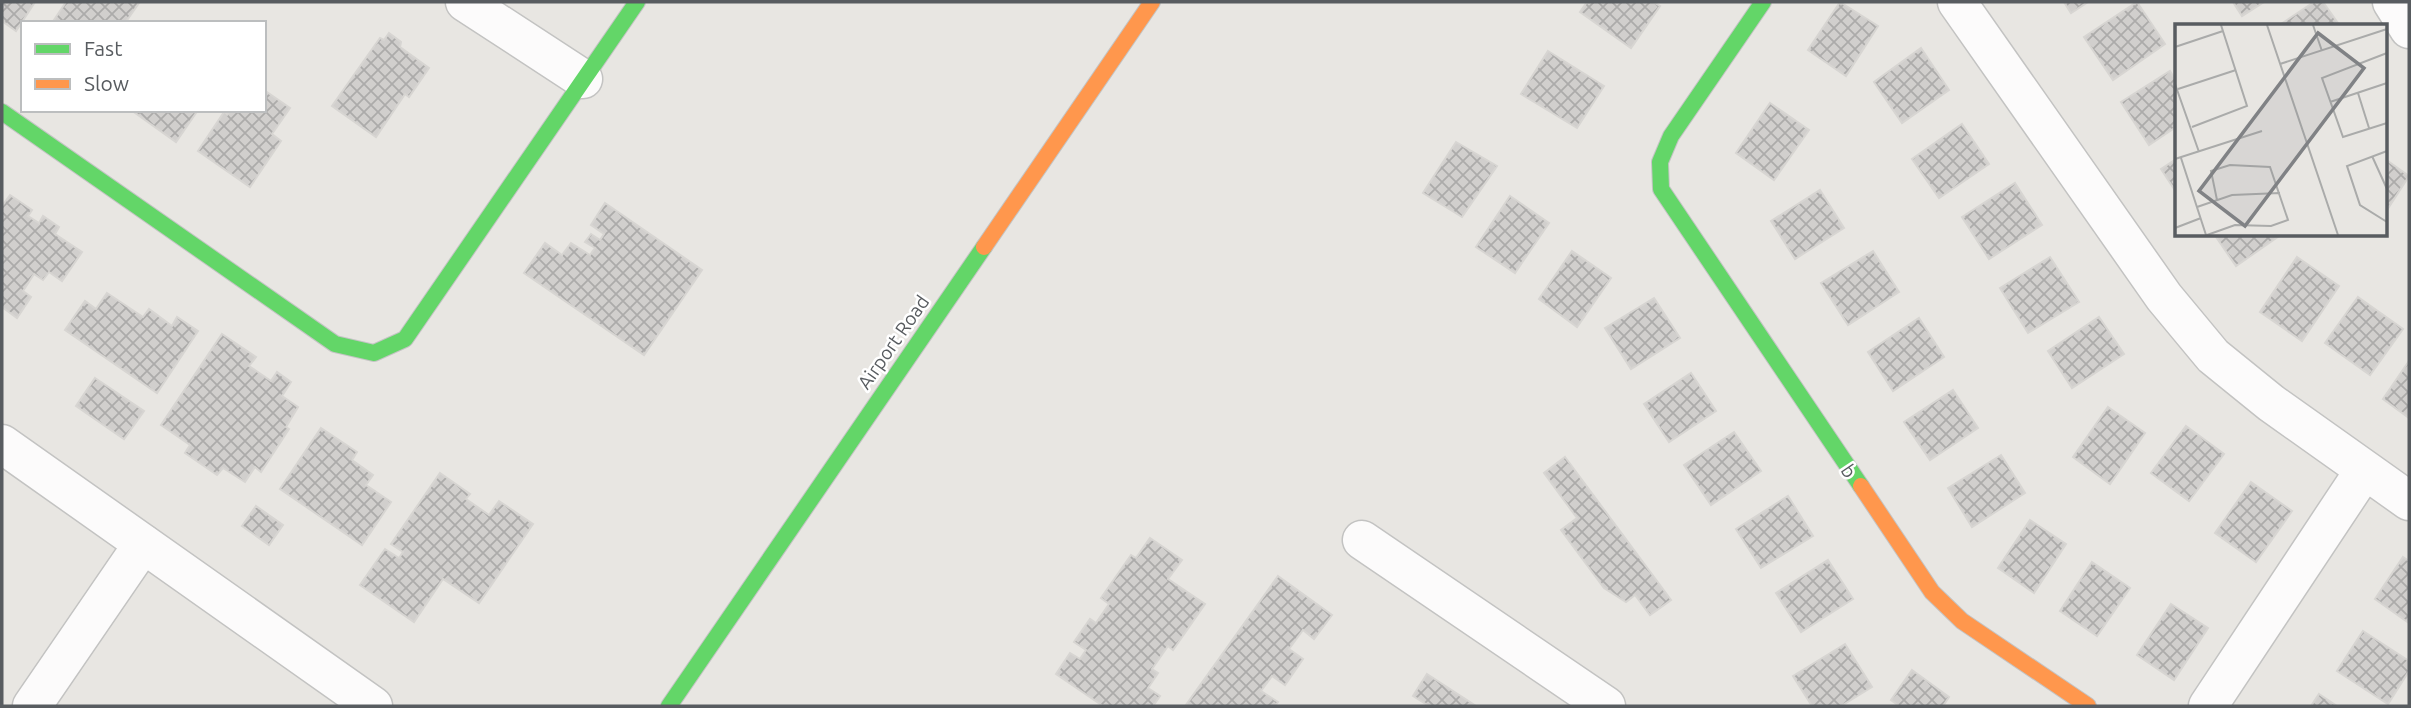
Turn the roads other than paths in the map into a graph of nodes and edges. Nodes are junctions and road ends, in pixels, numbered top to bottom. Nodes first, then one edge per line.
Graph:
1 (466, 2) edge
2 (637, 2) edge
3 (1152, 2) edge
4 (1763, 2) edge
5 (1957, 2) edge
6 (2392, 2) edge
7 (2409, 29) edge
8 (583, 79) junction
9 (2, 112) edge
10 (2, 444) edge
11 (2364, 471) junction
12 (2409, 501) edge
13 (1362, 540) dead end
14 (143, 544) junction
15 (32, 706) edge
16 (373, 706) edge
17 (669, 706) edge
18 (1606, 706) edge
19 (2088, 706) edge
20 (2208, 706) edge

1 - 8 street
2 - 8 street
3 - 17 street, Airport Road
4 - 19 street, b
5 - 11 street
6 - 7 street
8 - 9 street
10 - 14 street
11 - 12 street
11 - 20 street
13 - 18 street
14 - 15 street
14 - 16 street

